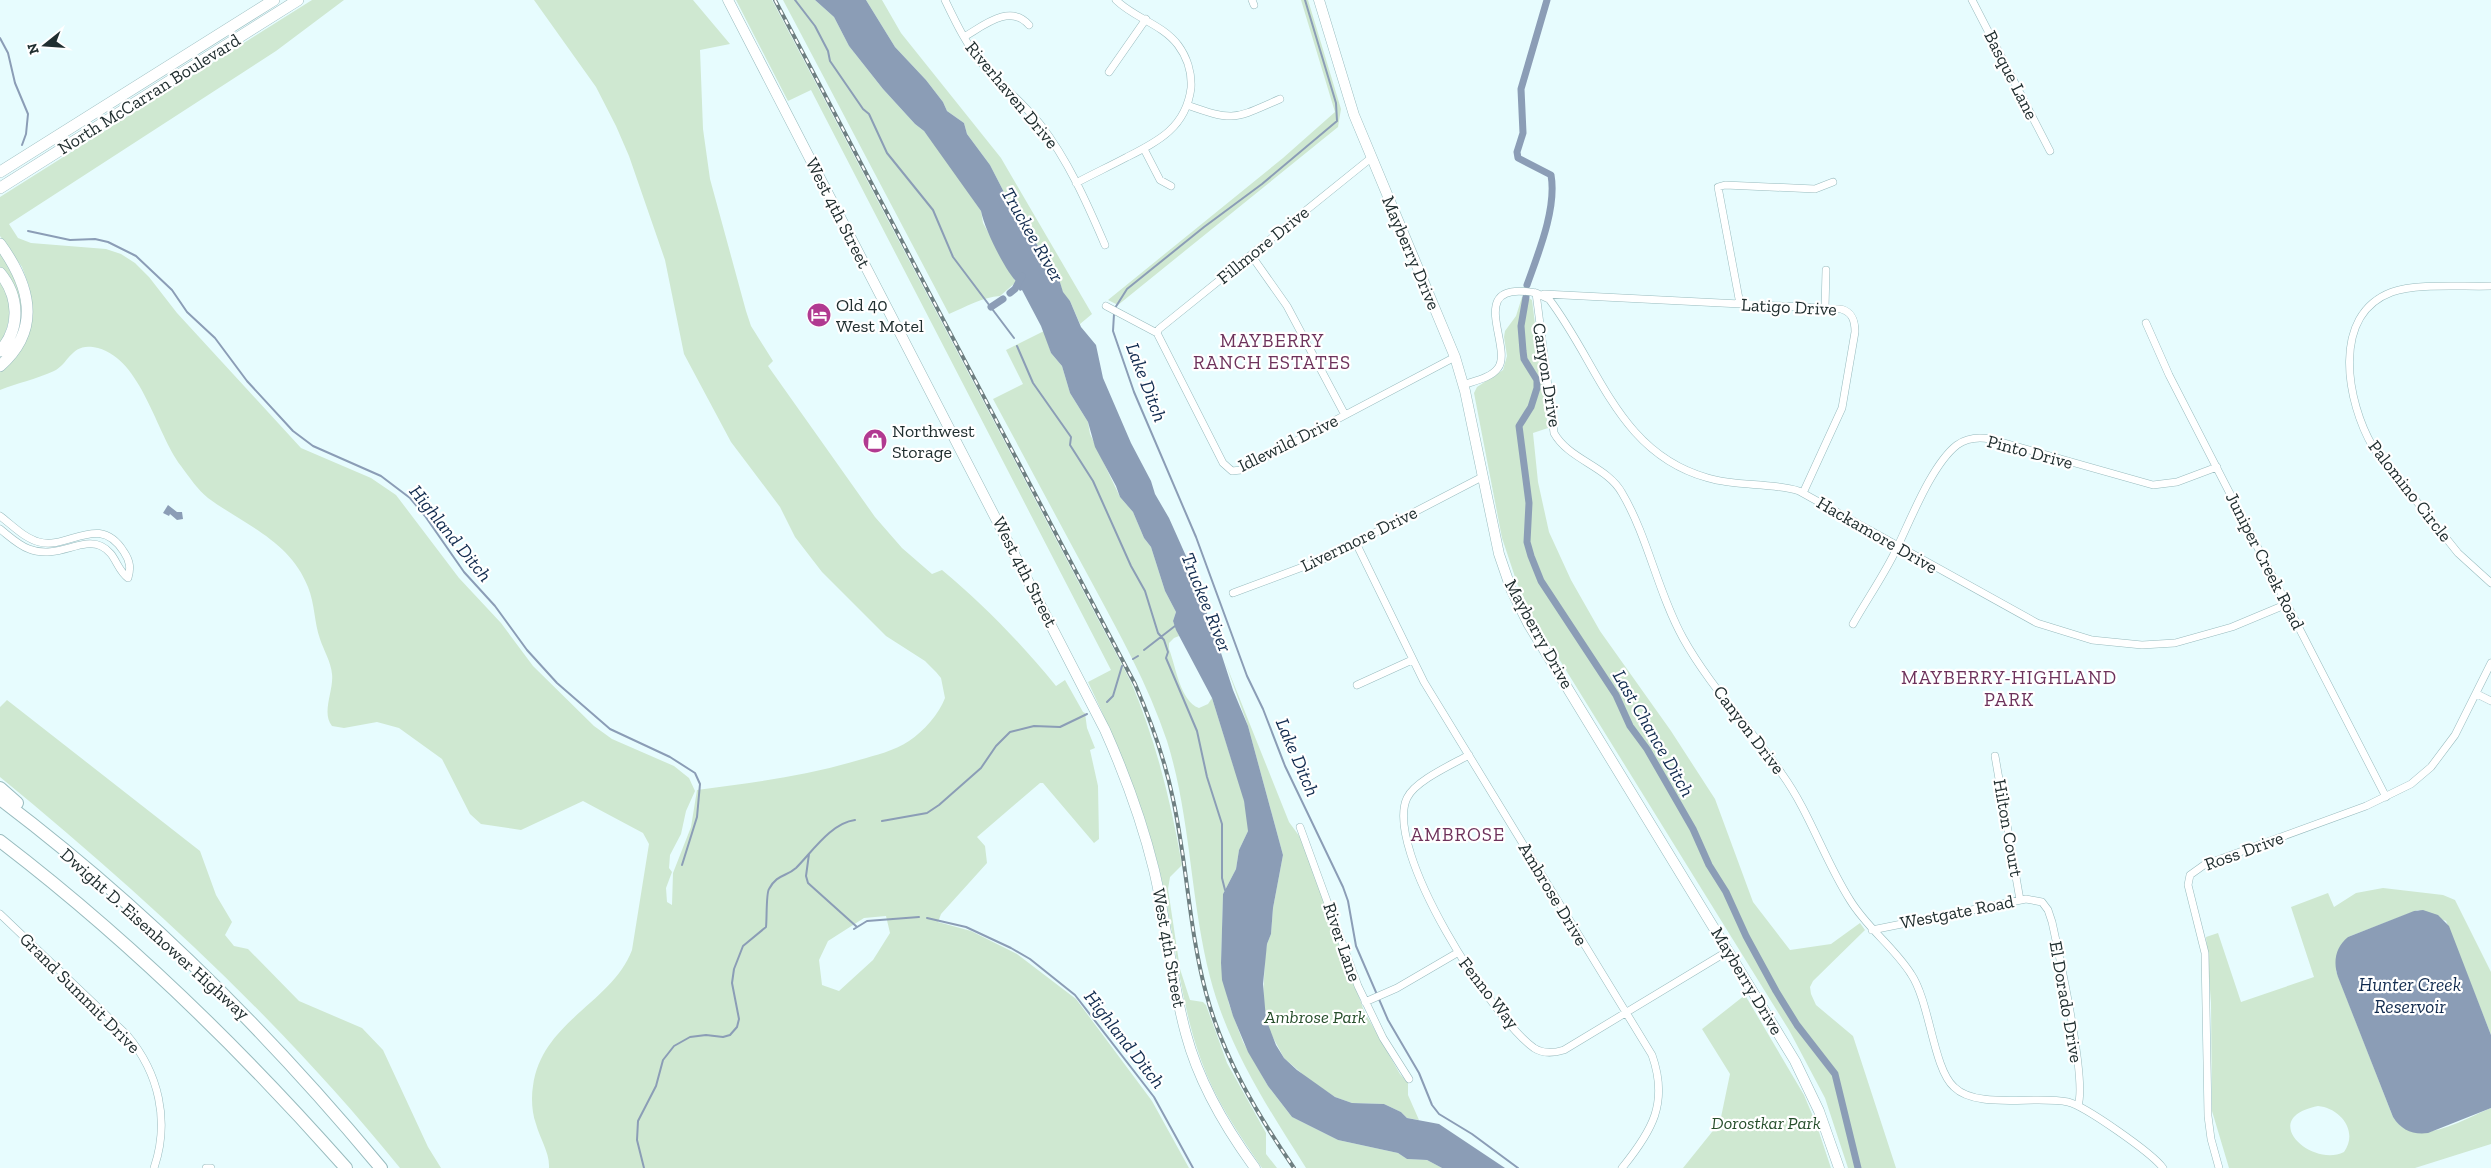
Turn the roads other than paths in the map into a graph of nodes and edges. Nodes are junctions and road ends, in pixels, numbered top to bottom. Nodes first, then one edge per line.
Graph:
1 (274, 0) edge
2 (298, 0) edge
3 (728, 0) edge
4 (945, 0) edge
5 (1116, 0) edge
6 (1319, 0) edge
7 (1972, 0) edge
8 (1146, 19) junction
9 (1029, 25) dead end
10 (964, 37) junction
11 (1109, 72) dead end
12 (1280, 99) dead end
13 (1187, 105) junction
14 (1144, 149) junction
15 (2050, 151) dead end
16 (1371, 158) junction
17 (0, 172) edge
18 (1833, 182) dead end
19 (1076, 183) junction
20 (1171, 186) dead end
21 (0, 188) edge
22 (0, 244) edge
23 (1104, 245) dead end
24 (1251, 255) junction
25 (1826, 270) dead end
26 (0, 273) edge
27 (2491, 286) edge
28 (1536, 293) junction
29 (1740, 304) junction
30 (1106, 306) dead end
31 (1825, 308) junction
32 (2146, 323) dead end
33 (1157, 333) junction
34 (0, 351) edge
35 (1455, 357) junction
36 (0, 366) edge
37 (1463, 385) junction
38 (1345, 415) junction
39 (2217, 467) junction
40 (1482, 477) junction
41 (1803, 493) junction
42 (0, 516) edge
43 (0, 529) edge
44 (1356, 543) junction
45 (1897, 546) junction
46 (2491, 583) edge
47 (1233, 593) dead end
48 (2287, 604) junction
49 (1853, 624) dead end
50 (1412, 660) junction
51 (2491, 663) edge
52 (1357, 686) dead end
53 (2477, 694) junction
54 (2491, 701) edge
55 (1468, 755) junction
56 (1995, 756) dead end
57 (0, 788) edge
58 (2386, 797) junction
59 (0, 799) edge
60 (1300, 827) dead end
61 (0, 841) edge
62 (2020, 900) junction
63 (2042, 902) joint
64 (0, 914) edge
65 (1872, 930) junction
66 (1728, 950) junction
67 (1457, 952) junction
68 (190, 961) junction
69 (1365, 1002) junction
70 (1626, 1012) junction
71 (1408, 1079) dead end
72 (2078, 1105) junction
73 (154, 1168) edge
74 (206, 1168) edge
75 (211, 1168) edge
76 (346, 1168) edge
77 (381, 1168) edge
78 (1255, 1168) edge
79 (1622, 1168) edge
80 (1839, 1168) edge
81 (2163, 1168) edge
82 (2218, 1168) edge

1 - 17 main road, North McCarran Boulevard
2 - 21 main road, North McCarran Boulevard
3 - 78 main road, West 4th Street
4 - 10 street, Riverhaven Drive
5 - 8 street
6 - 16 main road, Mayberry Drive
7 - 15 street, Basque Lane
8 - 11 street
8 - 13 street
9 - 10 street
10 - 19 street, Riverhaven Drive
12 - 13 street
13 - 14 street
14 - 19 street
14 - 20 street
16 - 24 street, Fillmore Drive
16 - 35 main road, Mayberry Drive
18 - 29 street
19 - 23 street, Riverhaven Drive
22 - 36 main road
24 - 33 street, Fillmore Drive
24 - 38 street
25 - 31 street
26 - 34 main road
27 - 46 street, Palomino Circle
28 - 29 street, Latigo Drive
28 - 37 street
28 - 41 street, Hackamore Drive
28 - 65 street, Canyon Drive
29 - 31 street, Latigo Drive
30 - 33 street
31 - 41 street, Latigo Drive
32 - 39 street, Juniper Creek Road
33 - 38 street, Idlewild Drive
35 - 37 main road, Mayberry Drive
35 - 38 street, Idlewild Drive
37 - 40 main road, Mayberry Drive
39 - 45 street, Pinto Drive
39 - 48 street, Juniper Creek Road
40 - 44 street, Livermore Drive
40 - 66 main road, Mayberry Drive
41 - 45 street, Hackamore Drive
42 - 43 street
44 - 47 street, Livermore Drive
44 - 50 street, Ambrose Drive
45 - 48 street, Hackamore Drive
45 - 49 street
48 - 58 street, Juniper Creek Road
50 - 52 street
50 - 55 street, Ambrose Drive
51 - 53 street, Ross Drive
53 - 54 street
53 - 58 street, Ross Drive
55 - 67 street, Fenno Way
55 - 70 street, Ambrose Drive
56 - 62 street, Hilton Court
57 - 68 highway
58 - 82 street, Ross Drive
59 - 68 highway, Dwight D. Eisenhower Highway
60 - 69 street, River Lane
61 - 76 highway, Dwight D. Eisenhower Highway
62 - 63 street, Westgate Road
62 - 65 street, Westgate Road
63 - 72 street, El Dorado Drive
64 - 73 street, Grand Summit Drive
65 - 72 street, Canyon Drive
66 - 70 street, Fenno Way
66 - 80 main road, Mayberry Drive
67 - 69 street
67 - 70 street, Fenno Way
68 - 77 highway, Dwight D. Eisenhower Highway
69 - 71 street, River Lane
70 - 79 street, Ambrose Drive
72 - 81 street, Canyon Drive
74 - 75 street

